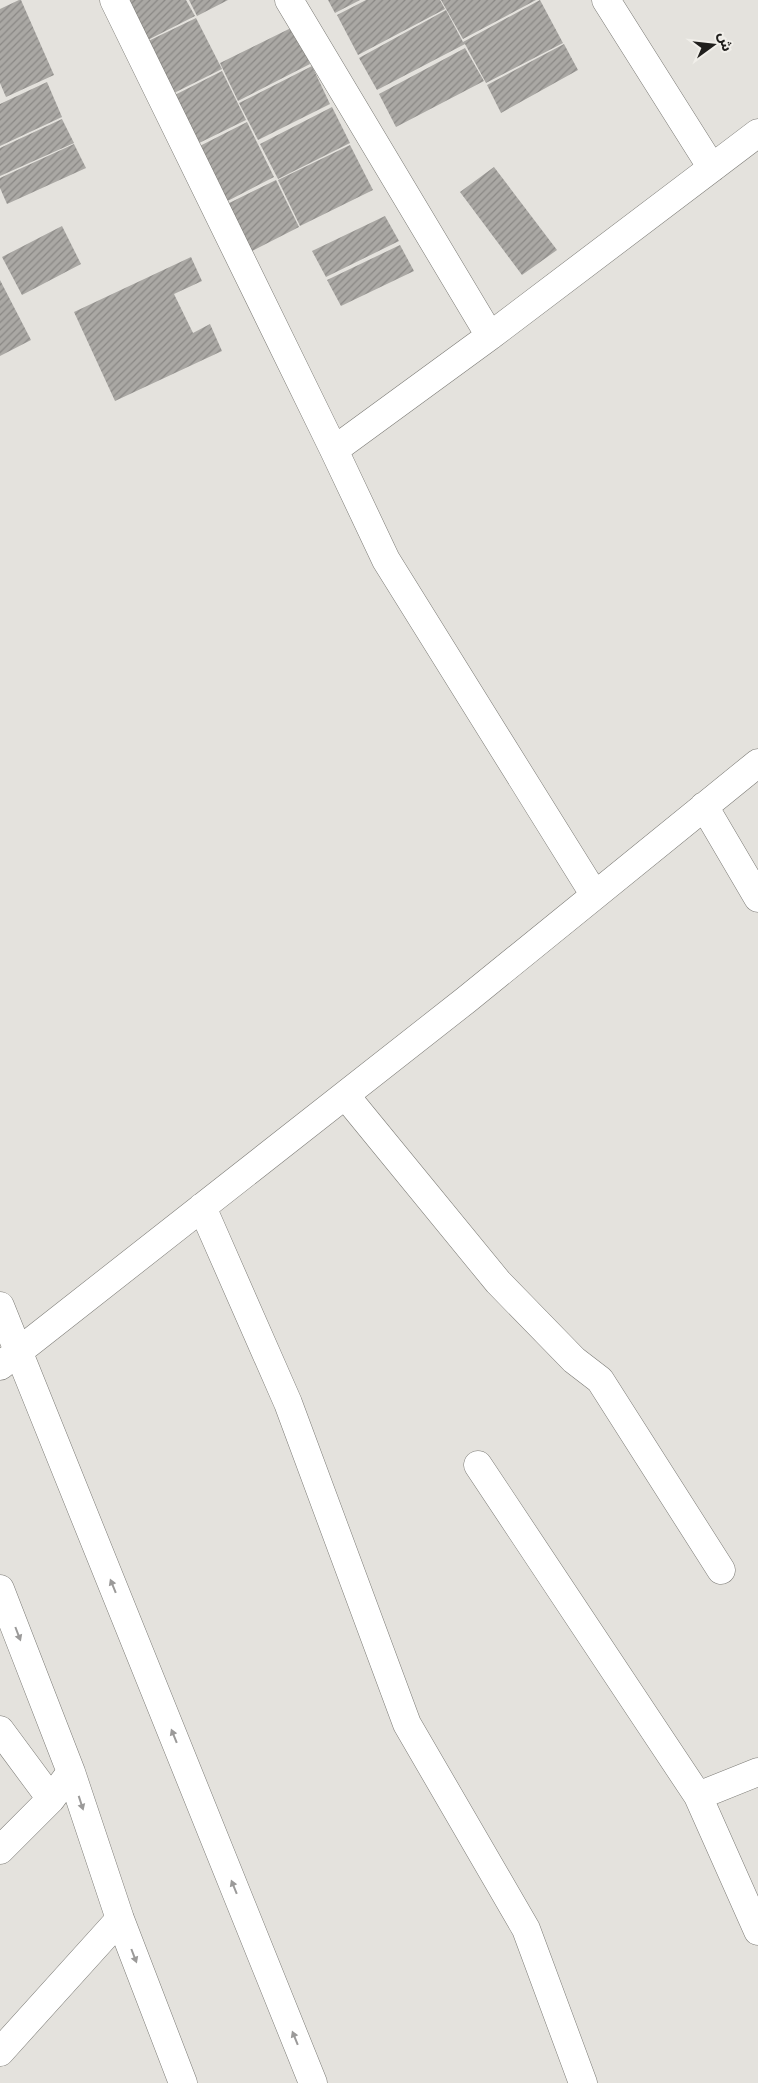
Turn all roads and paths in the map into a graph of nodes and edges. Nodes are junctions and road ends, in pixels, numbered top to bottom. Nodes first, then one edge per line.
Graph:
1 (114, 0) edge
2 (289, 0) edge
3 (606, 0) edge
4 (758, 133) edge
5 (712, 168) junction
6 (490, 336) junction
7 (334, 450) junction
8 (758, 763) edge
9 (704, 806) junction
10 (594, 894) junction
11 (758, 898) edge
12 (345, 1095) junction
13 (202, 1207) junction
14 (0, 1306) edge
15 (9, 1359) edge
16 (478, 1465) dead end
17 (721, 1570) dead end
18 (0, 1589) edge
19 (0, 1730) edge
20 (71, 1772) junction
21 (758, 1772) edge
22 (698, 1796) junction
23 (51, 1799) junction
24 (0, 1850) edge
25 (120, 1919) junction
26 (758, 1931) edge
27 (0, 2052) edge
28 (183, 2083) edge
29 (313, 2083) edge
30 (583, 2083) edge

1 - 7 street
2 - 6 street
3 - 5 street
4 - 5 street
5 - 6 street
6 - 7 street
7 - 10 street
8 - 9 street
9 - 10 street
9 - 11 street
10 - 12 street
12 - 13 street
12 - 17 street
13 - 15 street
13 - 30 street
14 - 15 street
29 -> 15 street
16 - 22 street
18 -> 20 street
19 - 23 street
20 - 23 street
20 -> 25 street
21 - 22 street
22 - 26 street
23 - 24 street
25 - 27 street
25 -> 28 street

